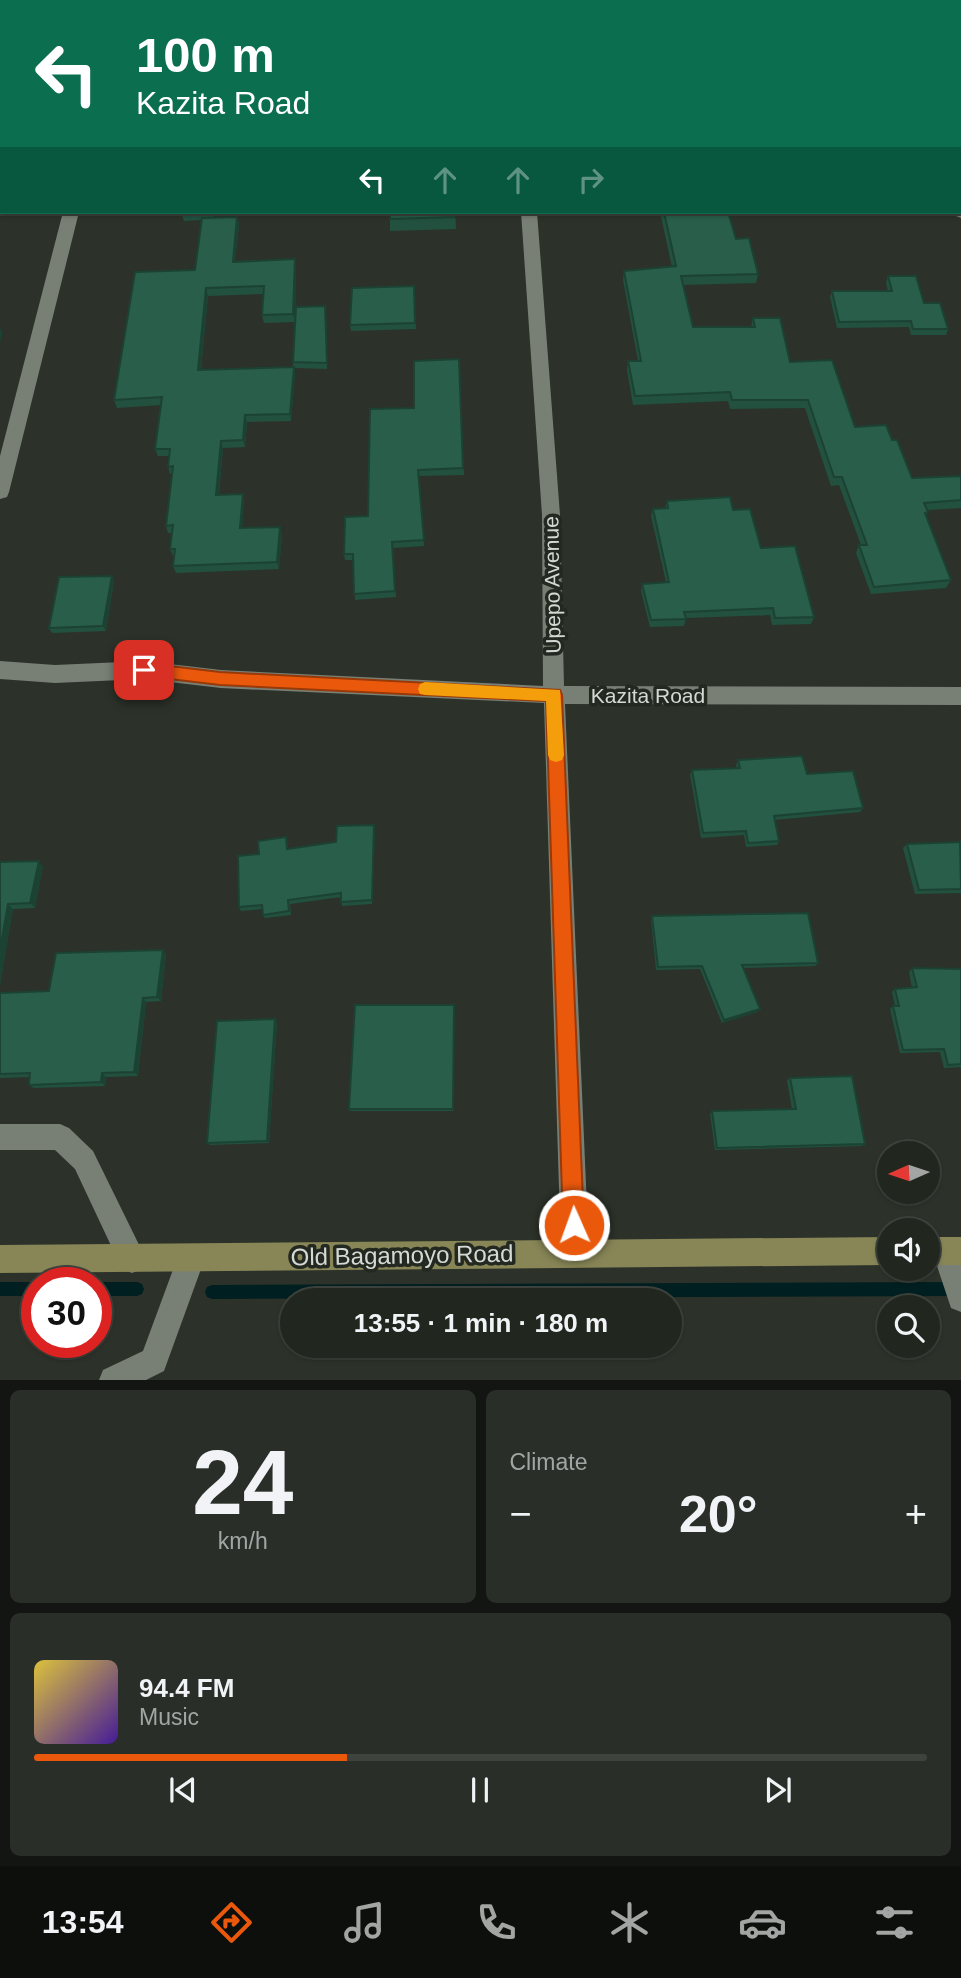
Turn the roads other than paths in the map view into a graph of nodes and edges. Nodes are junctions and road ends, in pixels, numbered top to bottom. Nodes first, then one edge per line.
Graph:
1 (70, 214) edge
2 (529, 214) edge
3 (0, 492) edge
4 (0, 670) edge
5 (554, 695) junction
6 (961, 696) edge
7 (0, 1137) edge
8 (877, 1251) edge
9 (945, 1251) edge
10 (575, 1253) junction
11 (191, 1258) junction
12 (0, 1259) edge
13 (132, 1259) junction
14 (961, 1298) edge
15 (113, 1380) edge

1 - 3 street
2 - 5 street, Upepo Avenue
4 - 5 street, Kazita Road
5 - 6 street, Kazita Road
5 - 10 street, Upepo Avenue
7 - 13 street
8 - 10 main road, Old Bagamoyo Road
9 - 14 street
10 - 11 main road, Old Bagamoyo Road
11 - 13 main road, Old Bagamoyo Road
11 - 15 street
12 - 13 main road, Old Bagamoyo Road

